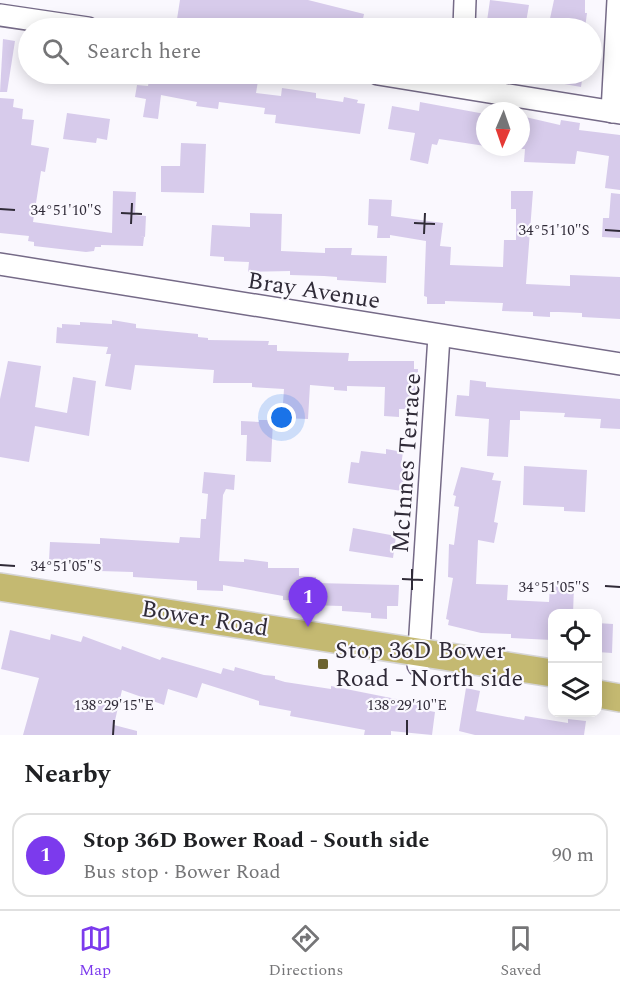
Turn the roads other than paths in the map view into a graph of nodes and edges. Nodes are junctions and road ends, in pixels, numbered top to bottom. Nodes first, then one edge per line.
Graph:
1 (465, 0) edge
2 (618, 0) edge
3 (0, 15) edge
4 (20, 18) edge
5 (464, 18) edge
6 (481, 84) edge
7 (616, 112) edge
8 (0, 264) edge
9 (439, 336) junction
10 (620, 364) edge
11 (0, 587) edge
12 (0, 603) edge
13 (420, 659) junction
14 (548, 673) edge
15 (602, 681) edge
16 (620, 683) edge
17 (548, 686) edge
18 (602, 695) edge
19 (620, 698) edge

1 - 5 street
2 - 7 street
3 - 4 street
6 - 7 street
8 - 9 street, Bray Avenue
9 - 10 street, Bray Avenue
9 - 13 street, McInnes Terrace
11 - 13 main road, Bower Road
12 - 13 main road, Bower Road
13 - 14 main road, Bower Road
13 - 17 main road, Bower Road
15 - 16 main road
18 - 19 main road

